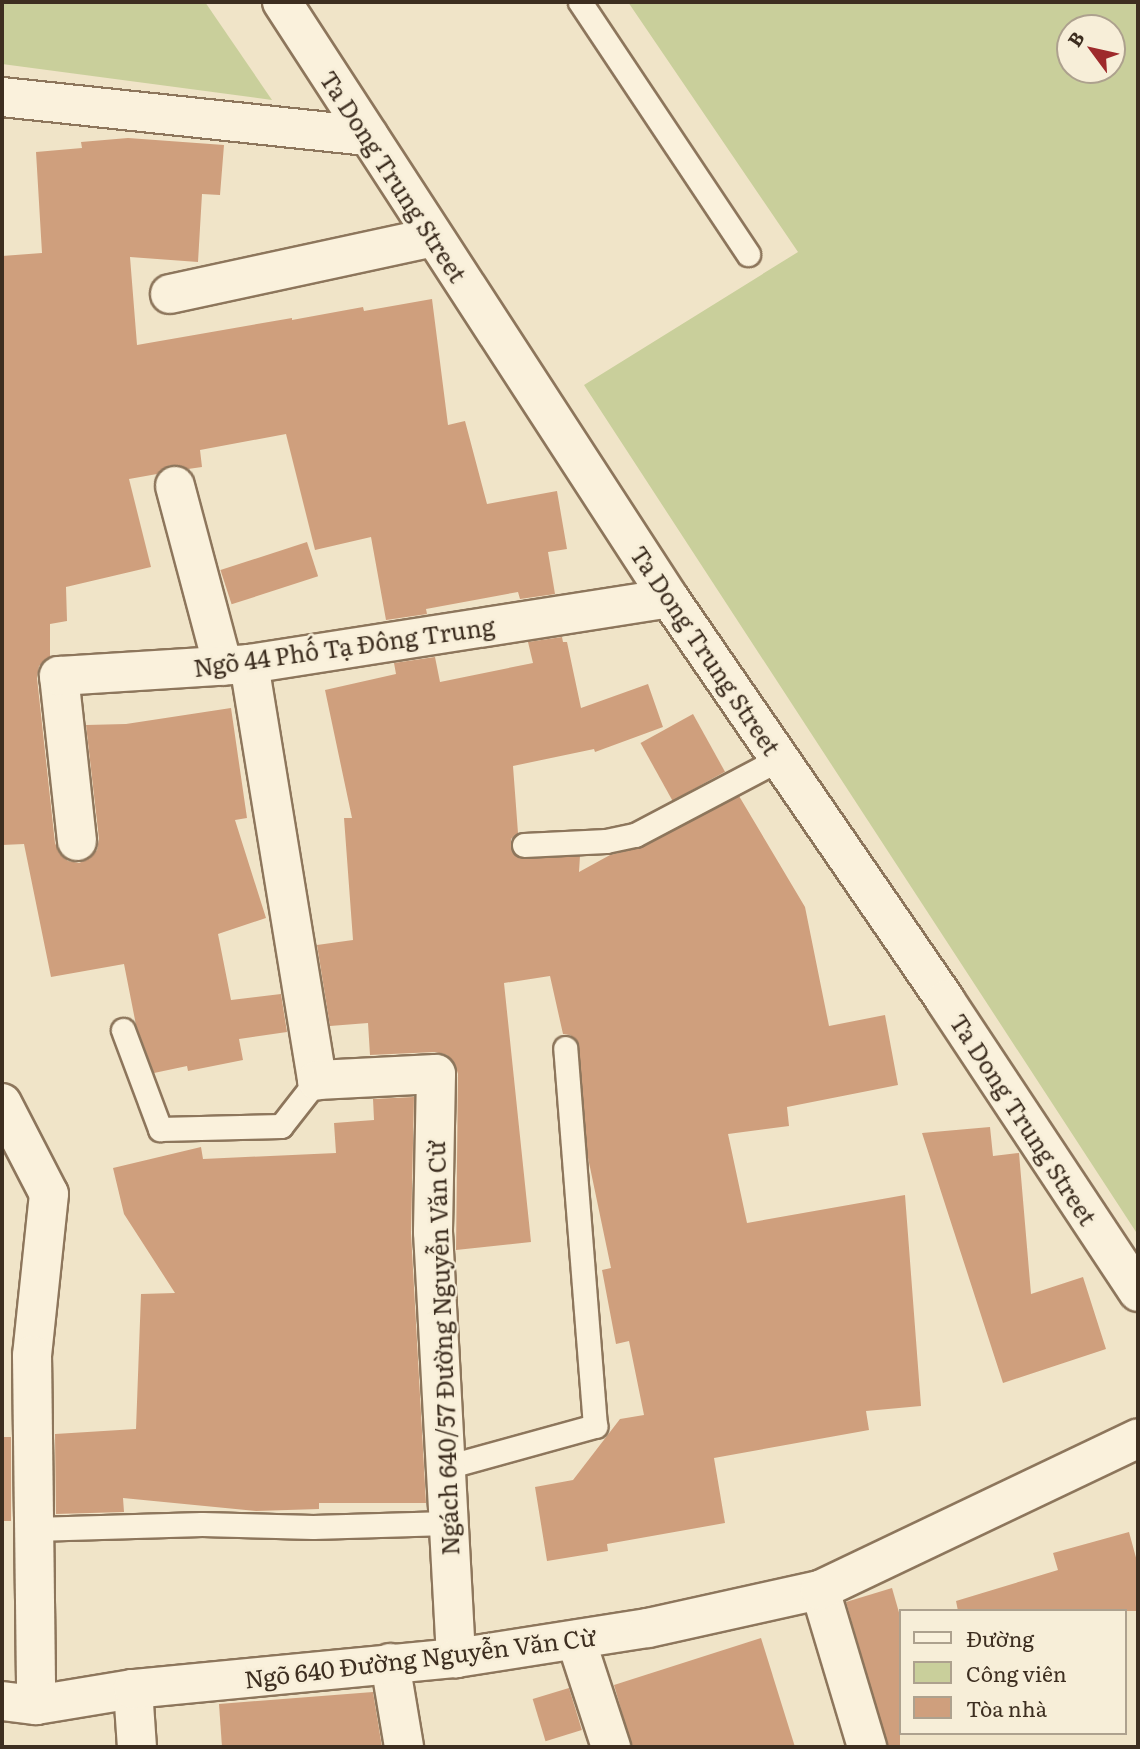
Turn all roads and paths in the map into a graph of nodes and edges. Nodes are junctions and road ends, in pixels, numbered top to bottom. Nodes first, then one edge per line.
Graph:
1 (282, 2) edge
2 (580, 2) edge
3 (2, 97) edge
4 (369, 136) junction
5 (433, 237) junction
6 (748, 254) dead end
7 (170, 294) dead end
8 (175, 486) dead end
9 (669, 598) junction
10 (236, 665) junction
11 (779, 759) junction
12 (76, 841) dead end
13 (524, 845) dead end
14 (123, 1031) dead end
15 (565, 1048) dead end
16 (317, 1080) junction
17 (2, 1103) edge
18 (1138, 1292) edge
19 (17, 1376) edge
20 (1138, 1438) edge
21 (446, 1467) junction
22 (447, 1523) junction
23 (34, 1529) junction
24 (820, 1590) junction
25 (576, 1640) junction
26 (456, 1658) junction
27 (390, 1664) junction
28 (133, 1689) junction
29 (19, 1703) edge
30 (137, 1747) edge
31 (404, 1747) edge
32 (611, 1747) edge
33 (867, 1747) edge

1 - 4 street, Ta Dong Trung Street
2 - 6 lane
3 - 4 street
4 - 5 street, Ta Dong Trung Street
5 - 7 street
5 - 9 street, Ta Dong Trung Street
8 - 10 street
9 - 10 street, Ngõ 44 Phố Tạ Đông Trung
9 - 11 street, Ta Dong Trung Street
10 - 12 street, Ngõ 44 Phố Tạ Đông Trung
10 - 16 street
11 - 13 lane
11 - 18 street, Ta Dong Trung Street
14 - 16 lane
15 - 21 lane
16 - 21 street, Ngách 640/57 Đường Nguyễn Văn Cừ
17 - 19 street
19 - 23 street
20 - 24 street, Ngõ 640 Đường Nguyễn Văn Cừ
21 - 22 street, Ngách 640/57 Đường Nguyễn Văn Cừ
22 - 23 lane
22 - 26 street, Ngách 640/57 Đường Nguyễn Văn Cừ
23 - 29 street
24 - 25 street, Ngõ 640 Đường Nguyễn Văn Cừ
24 - 33 street
25 - 26 street, Ngõ 640 Đường Nguyễn Văn Cừ
25 - 32 street
26 - 27 street, Ngõ 640 Đường Nguyễn Văn Cừ
27 - 28 street, Ngõ 640 Đường Nguyễn Văn Cừ
27 - 31 street
28 - 29 street, Ngõ 640 Đường Nguyễn Văn Cừ
28 - 30 street

